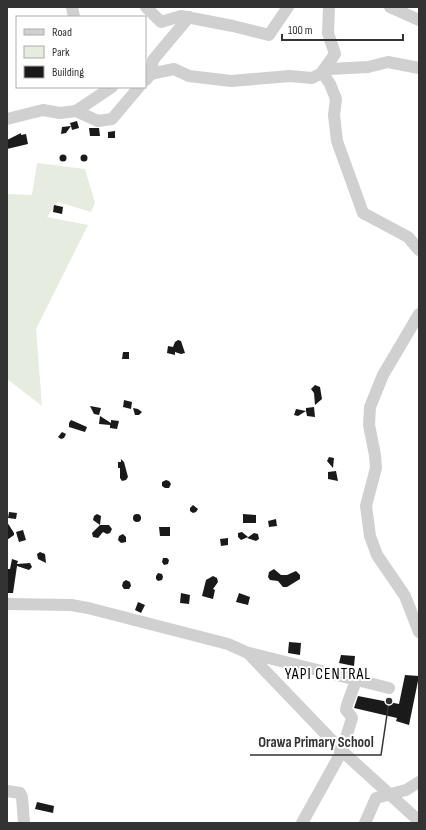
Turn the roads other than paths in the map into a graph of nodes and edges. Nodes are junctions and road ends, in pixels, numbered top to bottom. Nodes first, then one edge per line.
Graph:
1 (146, 7) edge
2 (288, 7) edge
3 (328, 7) edge
4 (390, 7) edge
5 (189, 17) junction
6 (419, 20) edge
7 (419, 68) edge
8 (322, 72) junction
9 (147, 76) edge
10 (110, 88) edge
11 (138, 88) edge
12 (76, 111) junction
13 (7, 119) edge
14 (419, 250) edge
15 (419, 314) edge
16 (7, 604) edge
17 (419, 632) edge
18 (248, 653) junction
19 (356, 680) junction
20 (389, 688) dead end
21 (342, 751) junction
22 (419, 782) edge
23 (7, 791) edge
24 (389, 794) junction
25 (419, 821) edge
26 (24, 823) edge
27 (302, 823) edge
28 (365, 823) edge

1 - 5 street
2 - 5 street
3 - 8 street
4 - 6 street
5 - 9 street
7 - 8 street
8 - 9 street
8 - 14 street
10 - 12 street
11 - 12 street
12 - 13 street
15 - 17 street
16 - 18 street
18 - 19 street
18 - 21 street
19 - 20 street
19 - 21 street
21 - 24 street
21 - 27 street
22 - 24 street
23 - 26 street
24 - 25 street
24 - 28 street

